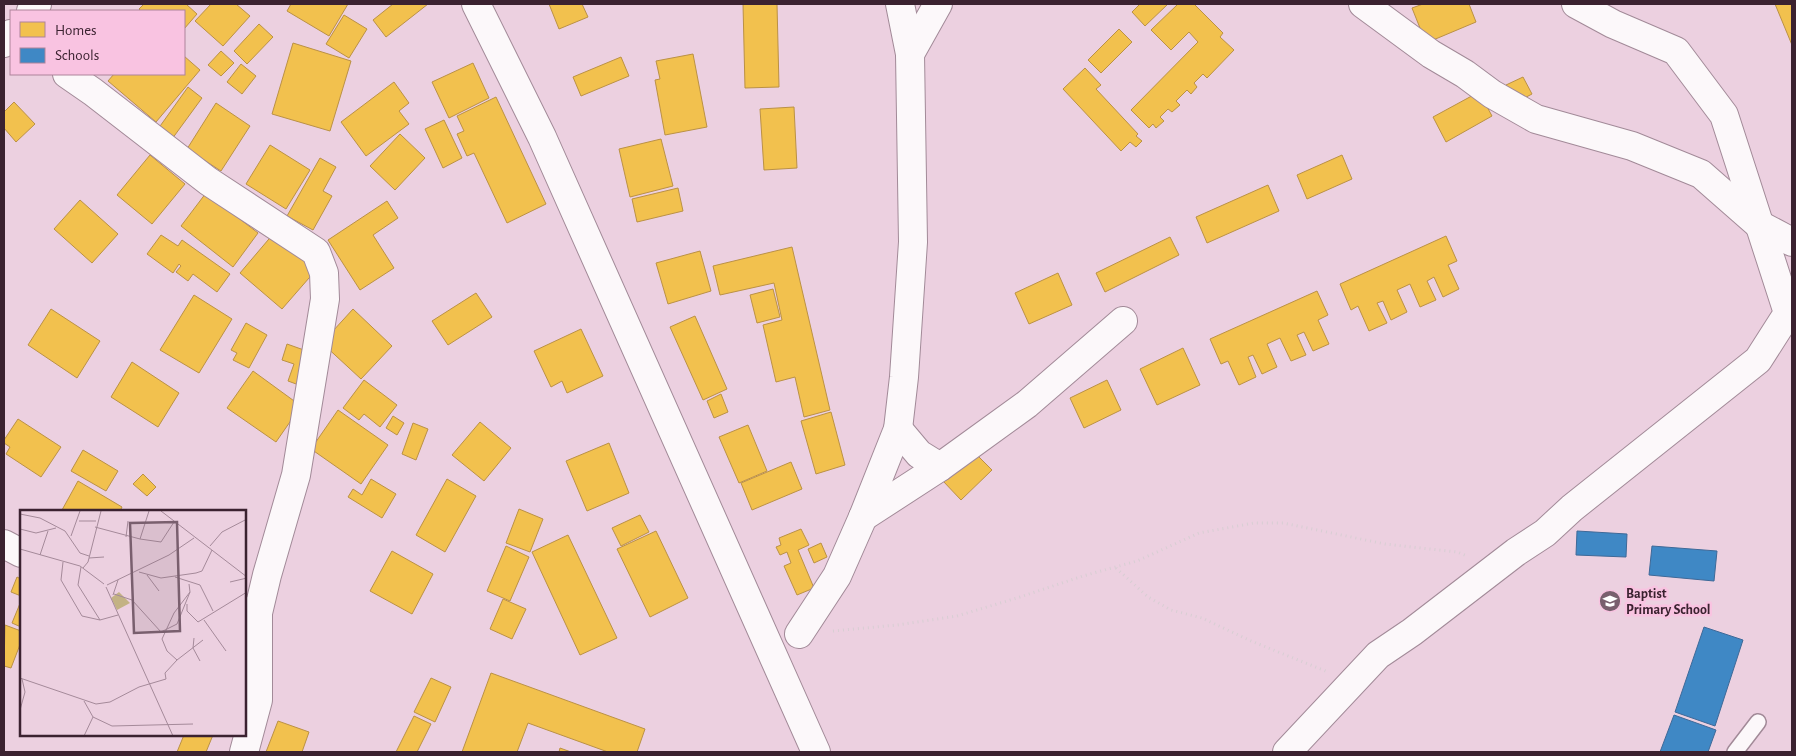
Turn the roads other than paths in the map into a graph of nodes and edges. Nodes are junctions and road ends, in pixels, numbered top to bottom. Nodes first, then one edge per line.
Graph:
1 (476, 4) edge
2 (900, 4) edge
3 (938, 4) edge
4 (1364, 4) edge
5 (1576, 4) edge
6 (910, 54) junction
7 (68, 75) edge
8 (1758, 224) junction
9 (1792, 242) edge
10 (1123, 321) dead end
11 (898, 429) junction
12 (940, 467) junction
13 (863, 517) junction
14 (4, 544) edge
15 (20, 552) edge
16 (252, 612) edge
17 (799, 634) road end
18 (1758, 722) dead end
19 (244, 752) edge
20 (816, 752) edge
21 (1287, 752) edge
22 (1734, 752) edge

1 - 20 street
2 - 6 street
3 - 6 street
4 - 8 street
5 - 8 street
6 - 11 street
7 - 16 street
8 - 9 street
8 - 21 street
10 - 12 street
11 - 12 street
11 - 13 street
12 - 13 street
13 - 17 street
14 - 15 street
16 - 19 street
18 - 22 lane

